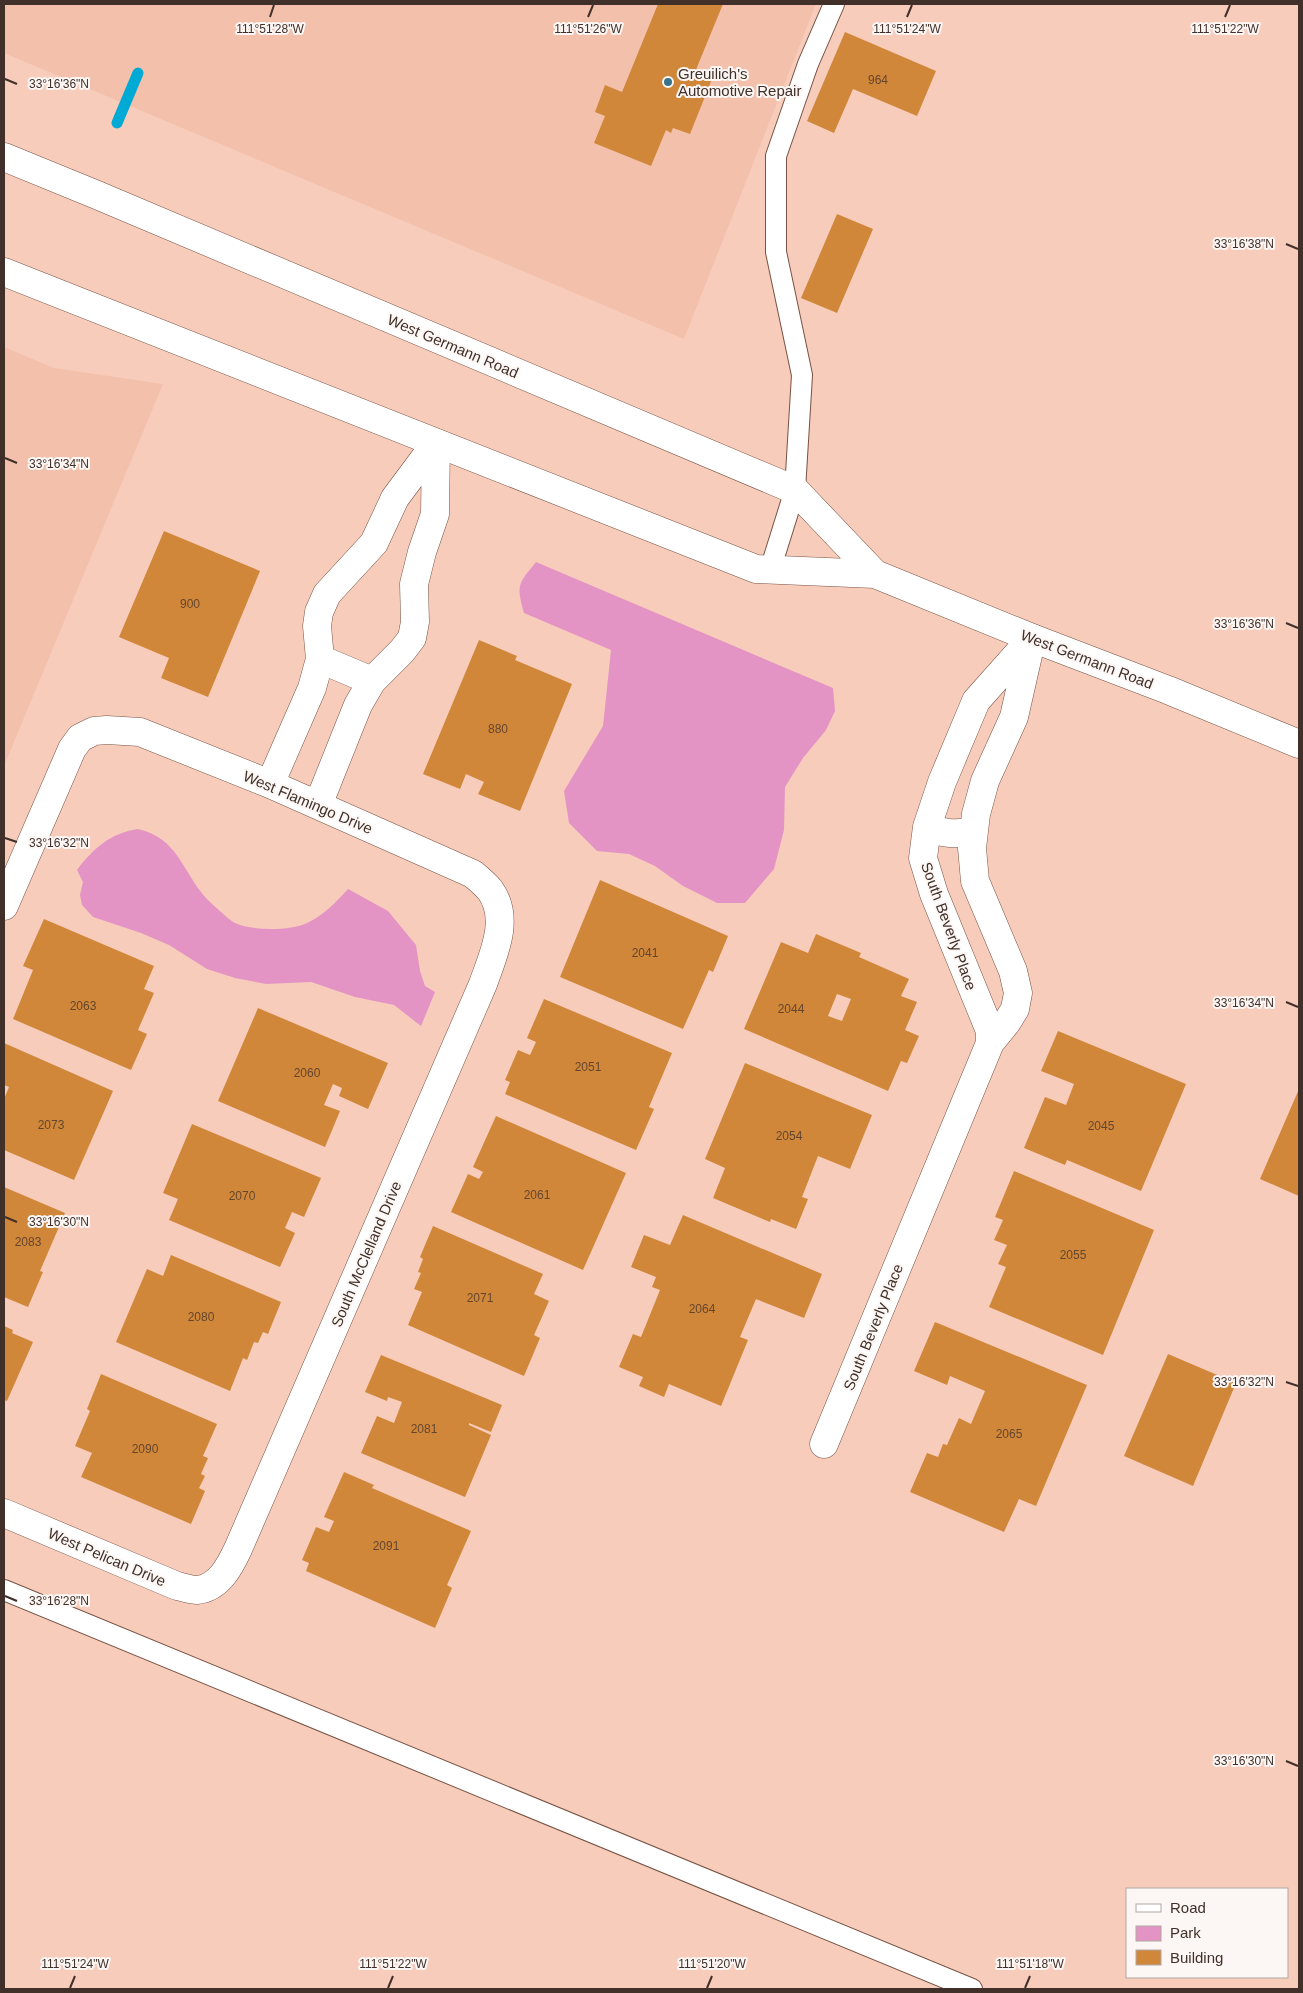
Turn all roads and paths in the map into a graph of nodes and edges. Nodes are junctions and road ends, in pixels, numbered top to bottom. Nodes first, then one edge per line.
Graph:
1 (834, 4) edge
2 (4, 158) edge
3 (4, 272) edge
4 (436, 443) junction
5 (795, 490) junction
6 (770, 570) junction
7 (875, 574) junction
8 (1032, 638) junction
9 (320, 658) junction
10 (372, 681) junction
11 (1299, 744) edge
12 (270, 784) junction
13 (318, 806) junction
14 (928, 828) junction
15 (974, 831) junction
16 (4, 906) edge
17 (500, 914) joint
18 (990, 1037) junction
19 (824, 1444) dead end
20 (4, 1513) edge
21 (212, 1585) joint
22 (4, 1590) edge
23 (972, 1989) edge

1 - 5 lane
2 - 5 street, West Germann Road
3 - 4 street, West Germann Road
4 - 6 street, West Germann Road
4 - 9 street
4 - 10 street
5 - 6 lane
5 - 7 street, West Germann Road
6 - 7 street, West Germann Road
7 - 8 street, West Germann Road
8 - 11 street, West Germann Road
8 - 14 street, South Beverly Place
8 - 15 street, South Beverly Place
9 - 10 street
9 - 12 street
10 - 13 street
12 - 13 street, West Flamingo Drive
12 - 16 street, West Flamingo Drive
13 - 17 street, West Flamingo Drive
14 - 15 street
14 - 18 street, South Beverly Place
15 - 18 street, South Beverly Place
17 - 21 street, South McClelland Drive
18 - 19 street, South Beverly Place
20 - 21 street, West Pelican Drive
22 - 23 lane

